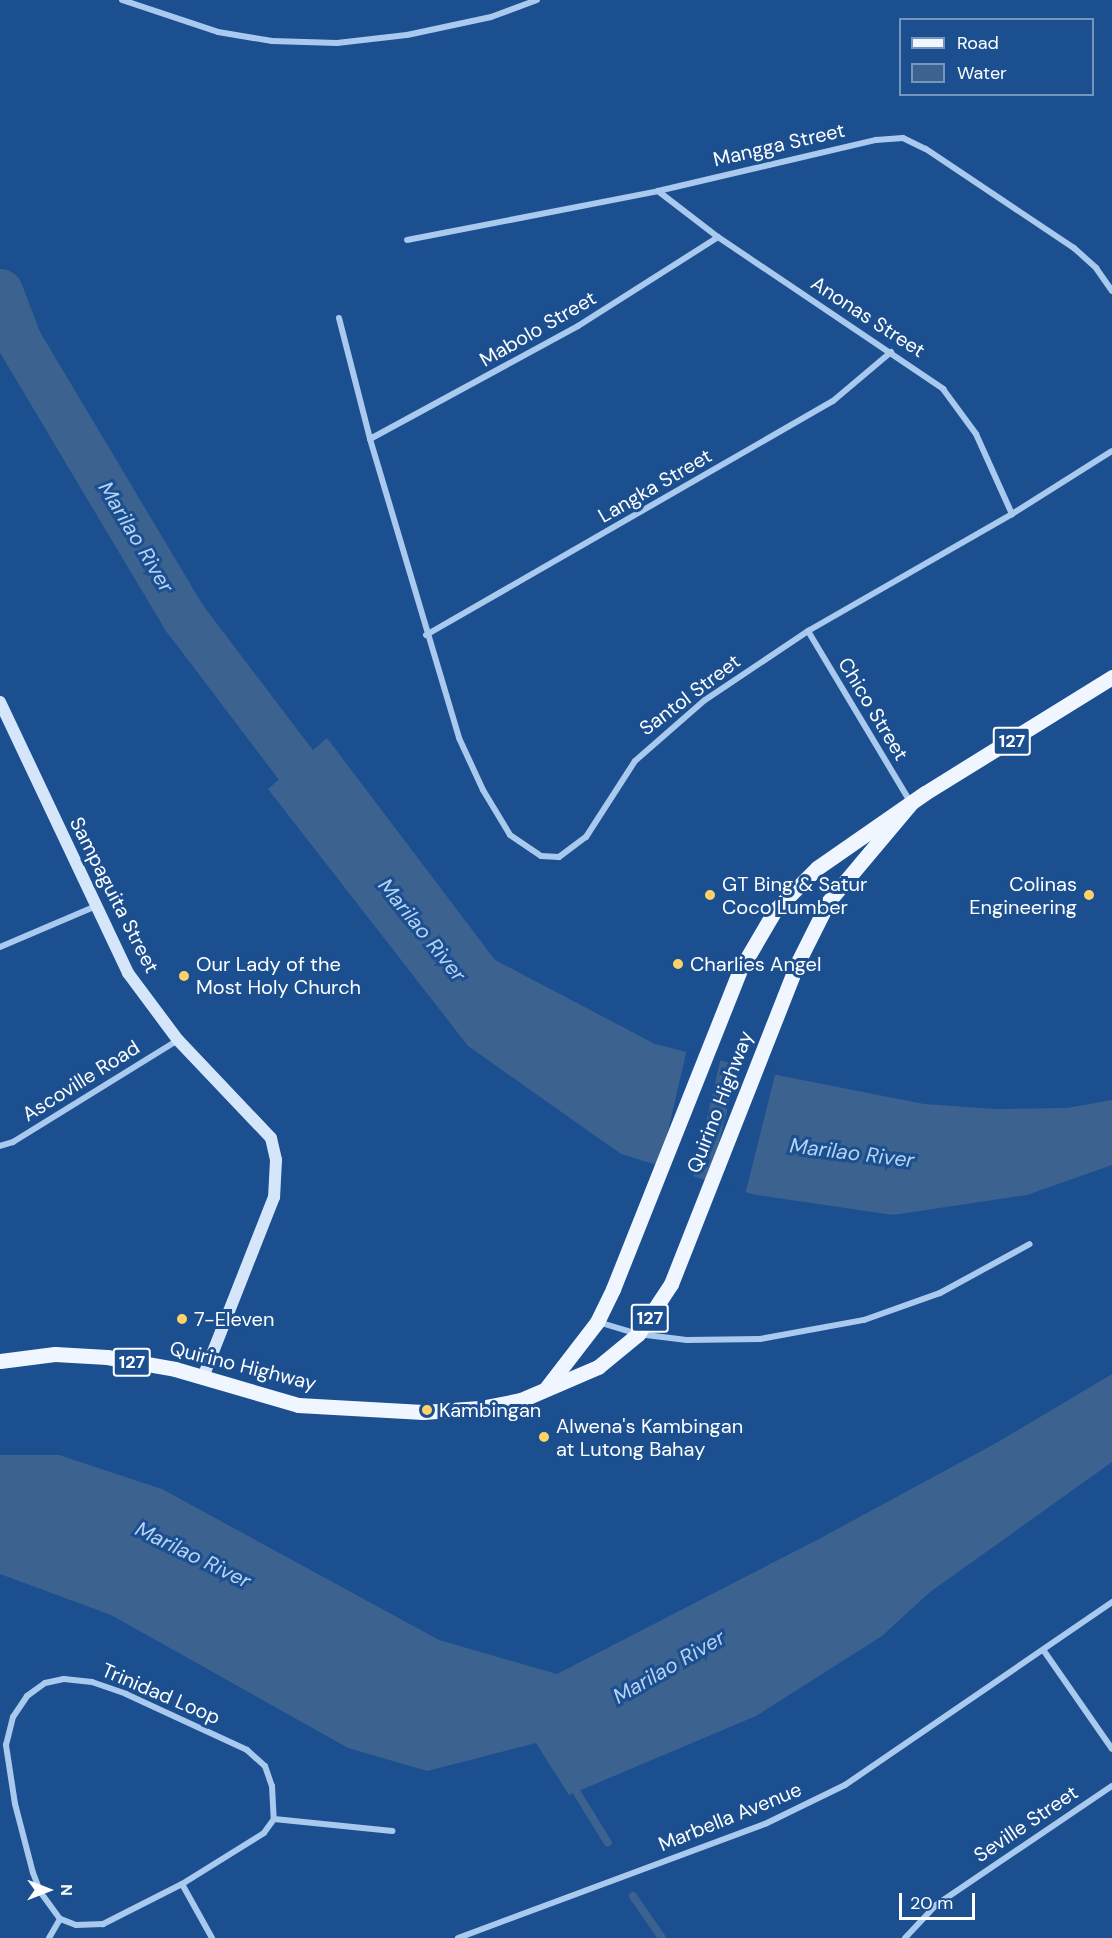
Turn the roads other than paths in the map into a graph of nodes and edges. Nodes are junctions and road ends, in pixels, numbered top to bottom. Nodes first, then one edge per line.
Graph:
1 (122, 0) edge
2 (537, 0) edge
3 (658, 191) junction
4 (718, 237) junction
5 (407, 240) dead end
6 (1112, 291) edge
7 (339, 318) dead end
8 (891, 352) junction
9 (370, 440) junction
10 (1112, 451) edge
11 (1011, 514) junction
12 (808, 631) junction
13 (426, 635) junction
14 (1112, 677) edge
15 (0, 702) edge
16 (911, 803) junction
17 (94, 907) junction
18 (0, 946) edge
19 (178, 1040) junction
20 (0, 1146) edge
21 (1030, 1244) dead end
22 (597, 1322) junction
23 (638, 1334) junction
24 (0, 1361) edge
25 (203, 1377) junction
26 (546, 1388) junction
27 (1112, 1602) edge
28 (1044, 1651) junction
29 (1112, 1749) edge
30 (1112, 1786) edge
31 (274, 1820) junction
32 (392, 1831) dead end
33 (182, 1884) junction
34 (60, 1919) junction
35 (50, 1938) edge
36 (212, 1938) edge
37 (458, 1938) edge
38 (905, 1938) edge

1 - 2 street
3 - 4 street, Anonas Street
3 - 5 street, Mangga Street
3 - 6 street, Mangga Street
4 - 8 street, Anonas Street
4 - 9 street, Mabolo Street
7 - 9 street, Santol Street
8 - 11 street, Anonas Street
8 - 13 street, Langka Street
9 - 13 street, Santol Street
10 - 11 street, Santol Street
11 - 12 street, Santol Street
12 - 13 street, Santol Street
12 - 16 street, Chico Street
14 - 16 main road, Quirino Highway / 127
15 - 17 street, Sampaguita Street
16 - 22 main road, Quirino Highway / 127
16 - 23 main road, Quirino Highway / 127
17 - 18 street
17 - 19 street, Sampaguita Street
19 - 20 street, Ascoville Road
19 - 25 street, Sampaguita Street
21 - 23 street
22 - 23 street
22 - 26 main road, Quirino Highway / 127
23 - 26 main road, Quirino Highway / 127
24 - 25 main road, Quirino Highway / 127
25 - 26 main road, Quirino Highway / 127
27 - 28 street, Marbella Avenue
28 - 29 street
28 - 37 street, Marbella Avenue
30 - 38 street, Seville Street
31 - 32 street
31 - 33 street
31 - 34 street, Trinidad Loop
33 - 34 street
33 - 36 street
34 - 35 street

